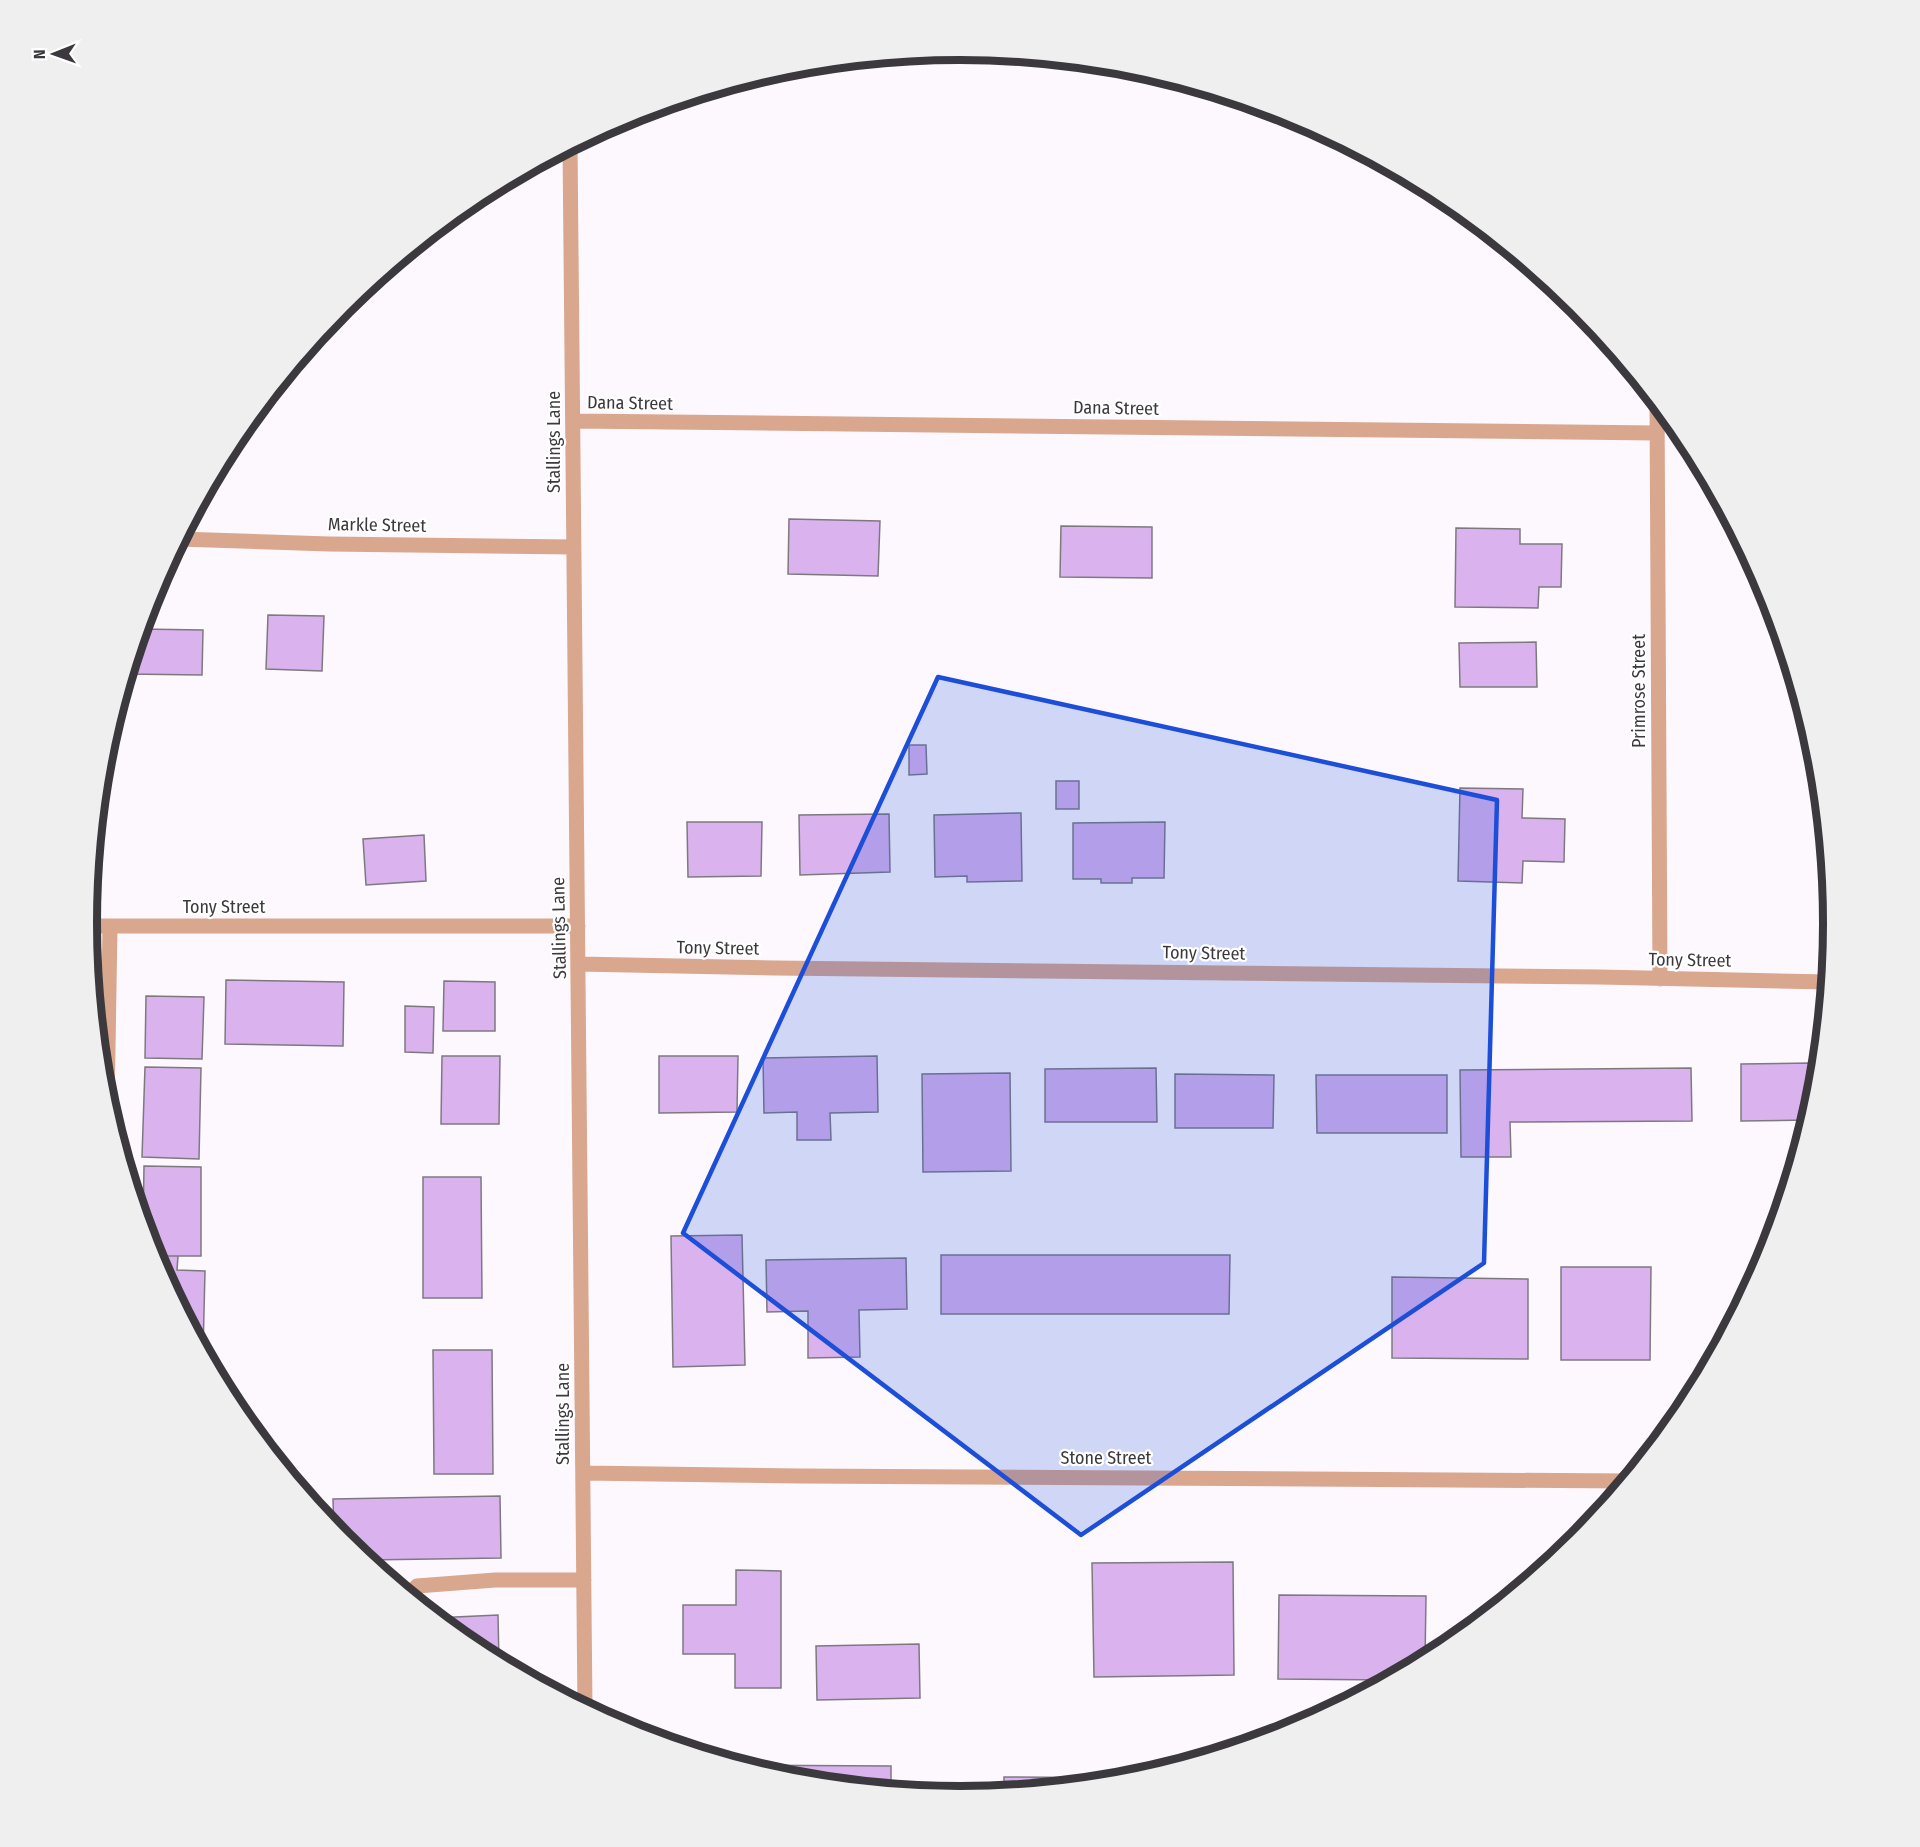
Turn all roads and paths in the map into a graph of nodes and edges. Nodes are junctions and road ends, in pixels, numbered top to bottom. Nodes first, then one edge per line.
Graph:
1 (570, 153) edge
2 (1657, 415) edge
3 (574, 422) junction
4 (1658, 433) junction
5 (187, 539) edge
6 (574, 547) junction
7 (96, 926) edge
8 (578, 926) junction
9 (110, 927) junction
10 (579, 964) junction
11 (1660, 979) junction
12 (1822, 982) edge
13 (108, 1060) edge
14 (583, 1473) junction
15 (1619, 1481) edge
16 (584, 1581) junction
17 (412, 1591) edge
18 (585, 1701) edge

1 - 3 street, Stallings Lane
2 - 4 street, Primrose Street
3 - 4 street, Dana Street
3 - 6 street, Stallings Lane
4 - 11 street, Primrose Street
5 - 6 street, Markle Street
6 - 8 street, Stallings Lane
7 - 9 street, Tony Street
8 - 9 street, Tony Street
8 - 10 street, Stallings Lane
9 - 13 street
10 - 11 street, Tony Street
10 - 14 street, Stallings Lane
11 - 12 street, Tony Street
14 - 15 street, Stone Street
14 - 16 street, Stallings Lane
16 - 17 street
16 - 18 street, Stallings Lane

